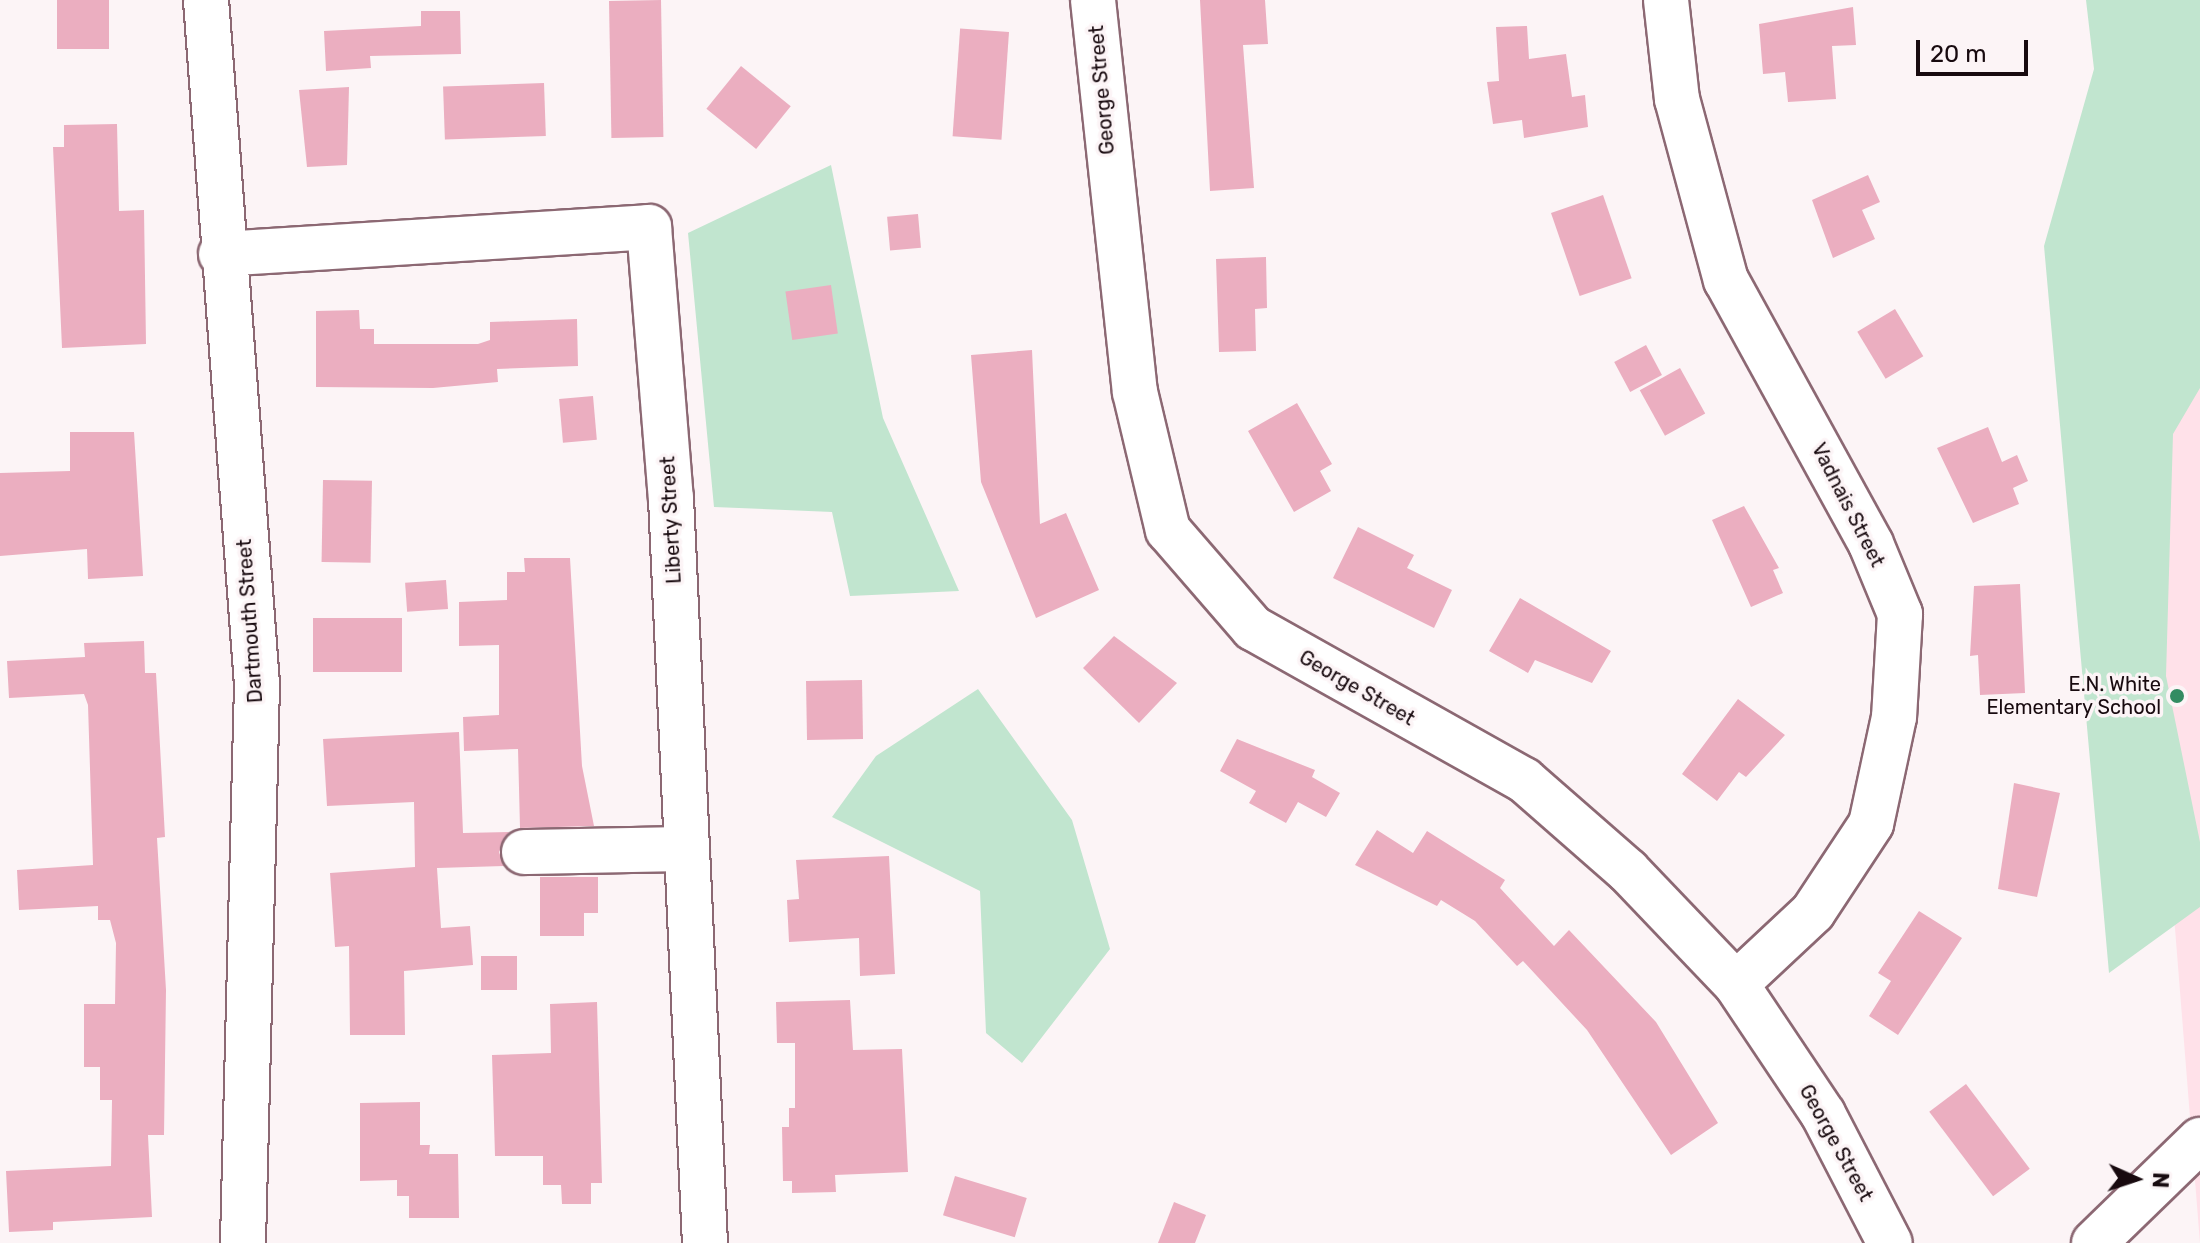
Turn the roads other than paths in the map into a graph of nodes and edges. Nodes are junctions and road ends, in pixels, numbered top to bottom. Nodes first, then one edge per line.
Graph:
1 (206, 0) edge
2 (1093, 0) edge
3 (1666, 0) edge
4 (221, 254) junction
5 (687, 849) junction
6 (524, 852) dead end
7 (1736, 984) junction
8 (2200, 1140) edge
9 (243, 1243) edge
10 (705, 1243) edge
11 (1890, 1243) edge
12 (2094, 1243) edge

1 - 4 street, Dartmouth Street
2 - 7 street, George Street
3 - 7 street, Vadnais Street
4 - 5 street, Liberty Street
4 - 9 street, Dartmouth Street
5 - 6 street
5 - 10 street, Liberty Street
7 - 11 street, George Street
8 - 12 street

